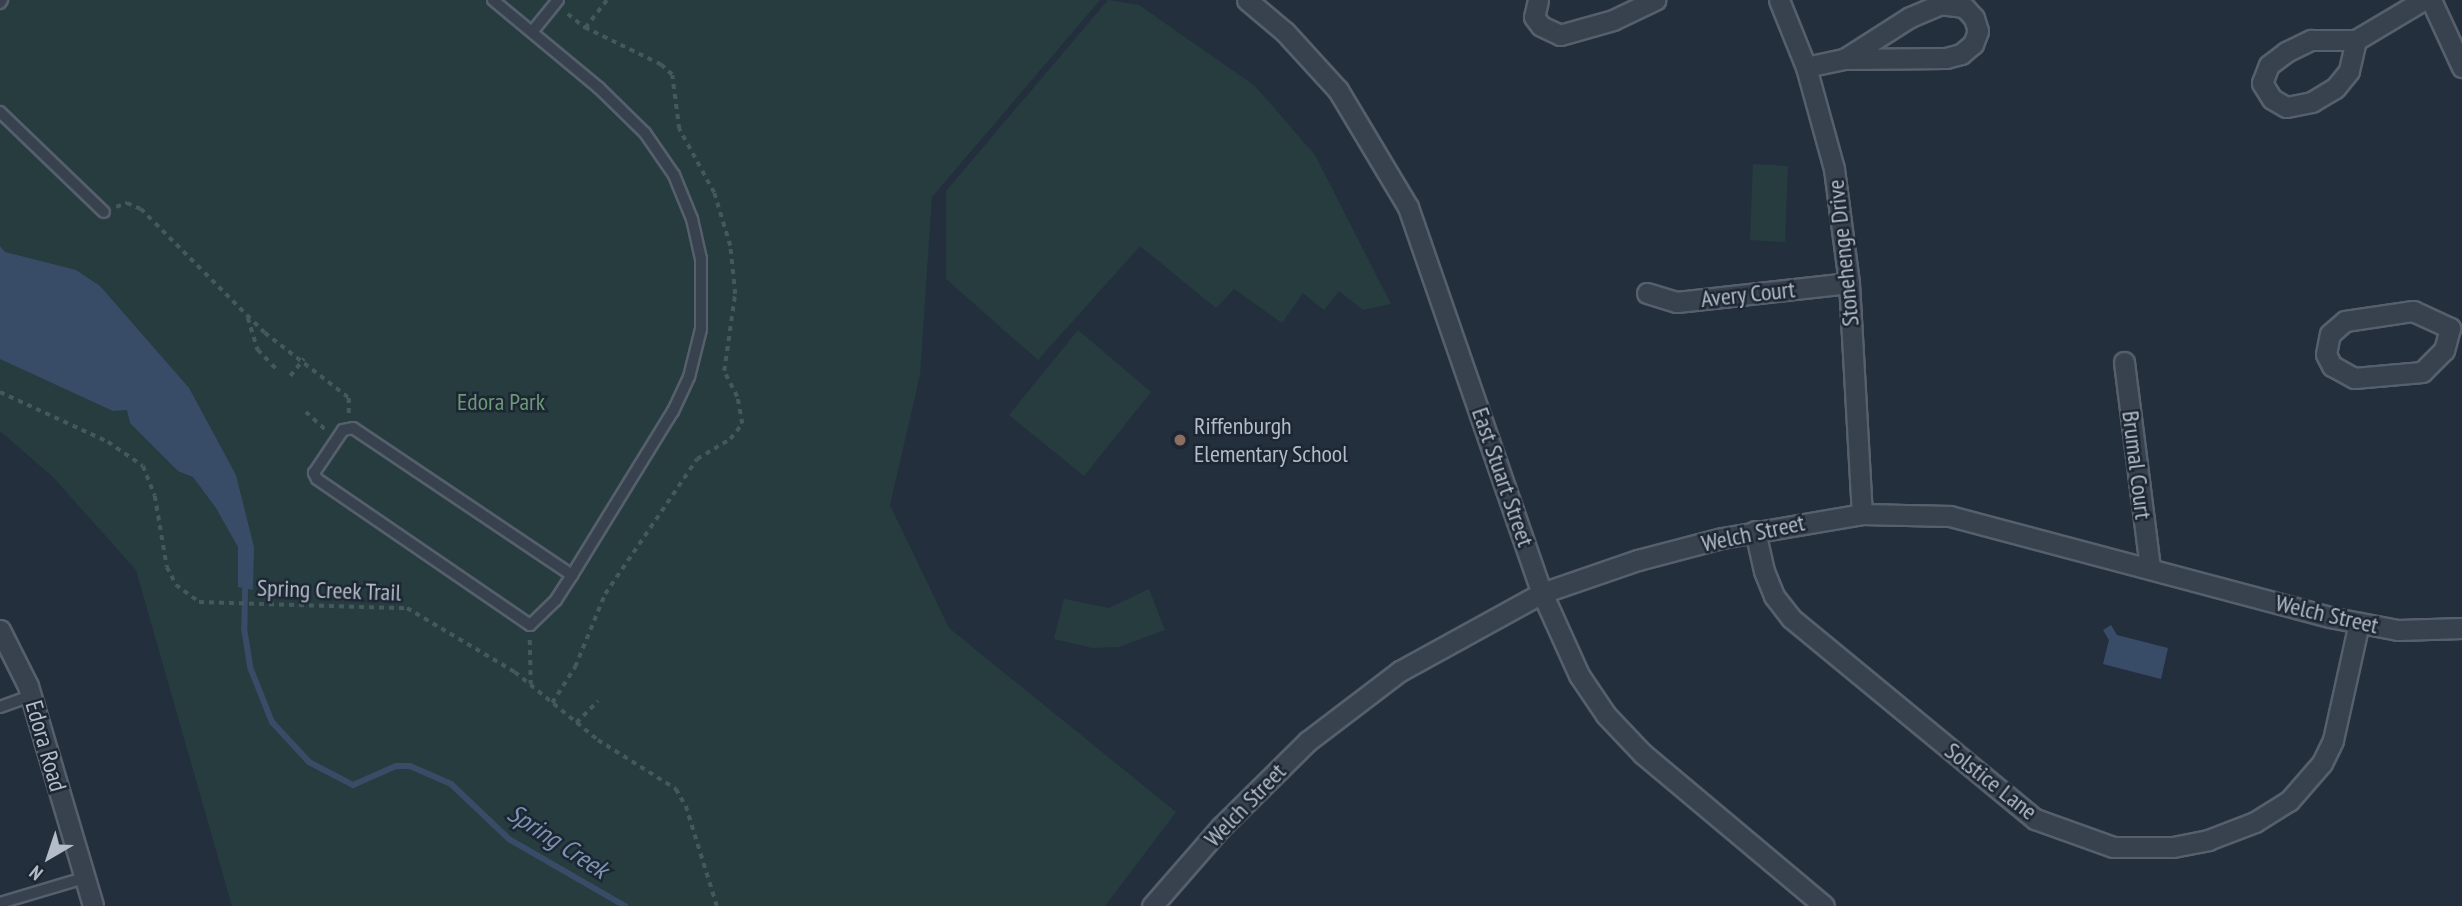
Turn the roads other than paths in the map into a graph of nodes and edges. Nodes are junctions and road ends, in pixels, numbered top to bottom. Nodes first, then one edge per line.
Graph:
1 (493, 0) edge
2 (1247, 0) edge
3 (1538, 0) edge
4 (1655, 0) edge
5 (1779, 0) edge
6 (2423, 0) edge
7 (2431, 0) edge
8 (557, 2) edge
9 (531, 32) junction
10 (2356, 40) junction
11 (1843, 59) junction
12 (1806, 67) junction
13 (2462, 67) edge
14 (0, 112) edge
15 (104, 212) road end
16 (1849, 283) junction
17 (1647, 293) dead end
18 (2456, 325) edge
19 (2124, 362) dead end
20 (1862, 514) junction
21 (1755, 531) junction
22 (2150, 568) junction
23 (572, 575) junction
24 (1542, 593) junction
25 (2359, 623) junction
26 (2462, 628) edge
27 (0, 630) edge
28 (31, 696) junction
29 (0, 707) edge
30 (85, 878) junction
31 (0, 903) edge
32 (93, 906) edge
33 (1152, 906) edge
34 (1824, 906) edge

1 - 9 lane
2 - 24 street, East Stuart Street
3 - 4 street
5 - 12 street, Stonehenge Drive
6 - 10 street
7 - 13 street
8 - 9 lane
9 - 23 lane
10 - 10 street
11 - 11 street
11 - 12 street
12 - 16 street, Stonehenge Drive
14 - 15 lane
16 - 17 street, Avery Court
16 - 20 street, Stonehenge Drive
18 - 18 street
19 - 22 street, Brumal Court
20 - 21 street, Welch Street
20 - 22 street, Welch Street
21 - 24 street, Welch Street
21 - 25 street, Solstice Lane
22 - 25 street, Welch Street
23 - 23 lane
24 - 33 street, Welch Street
24 - 34 street, East Stuart Street
25 - 26 street, Welch Street
27 - 28 street, Edora Road
28 - 29 lane
28 - 30 street, Edora Road
30 - 31 lane
30 - 32 street, Edora Road

